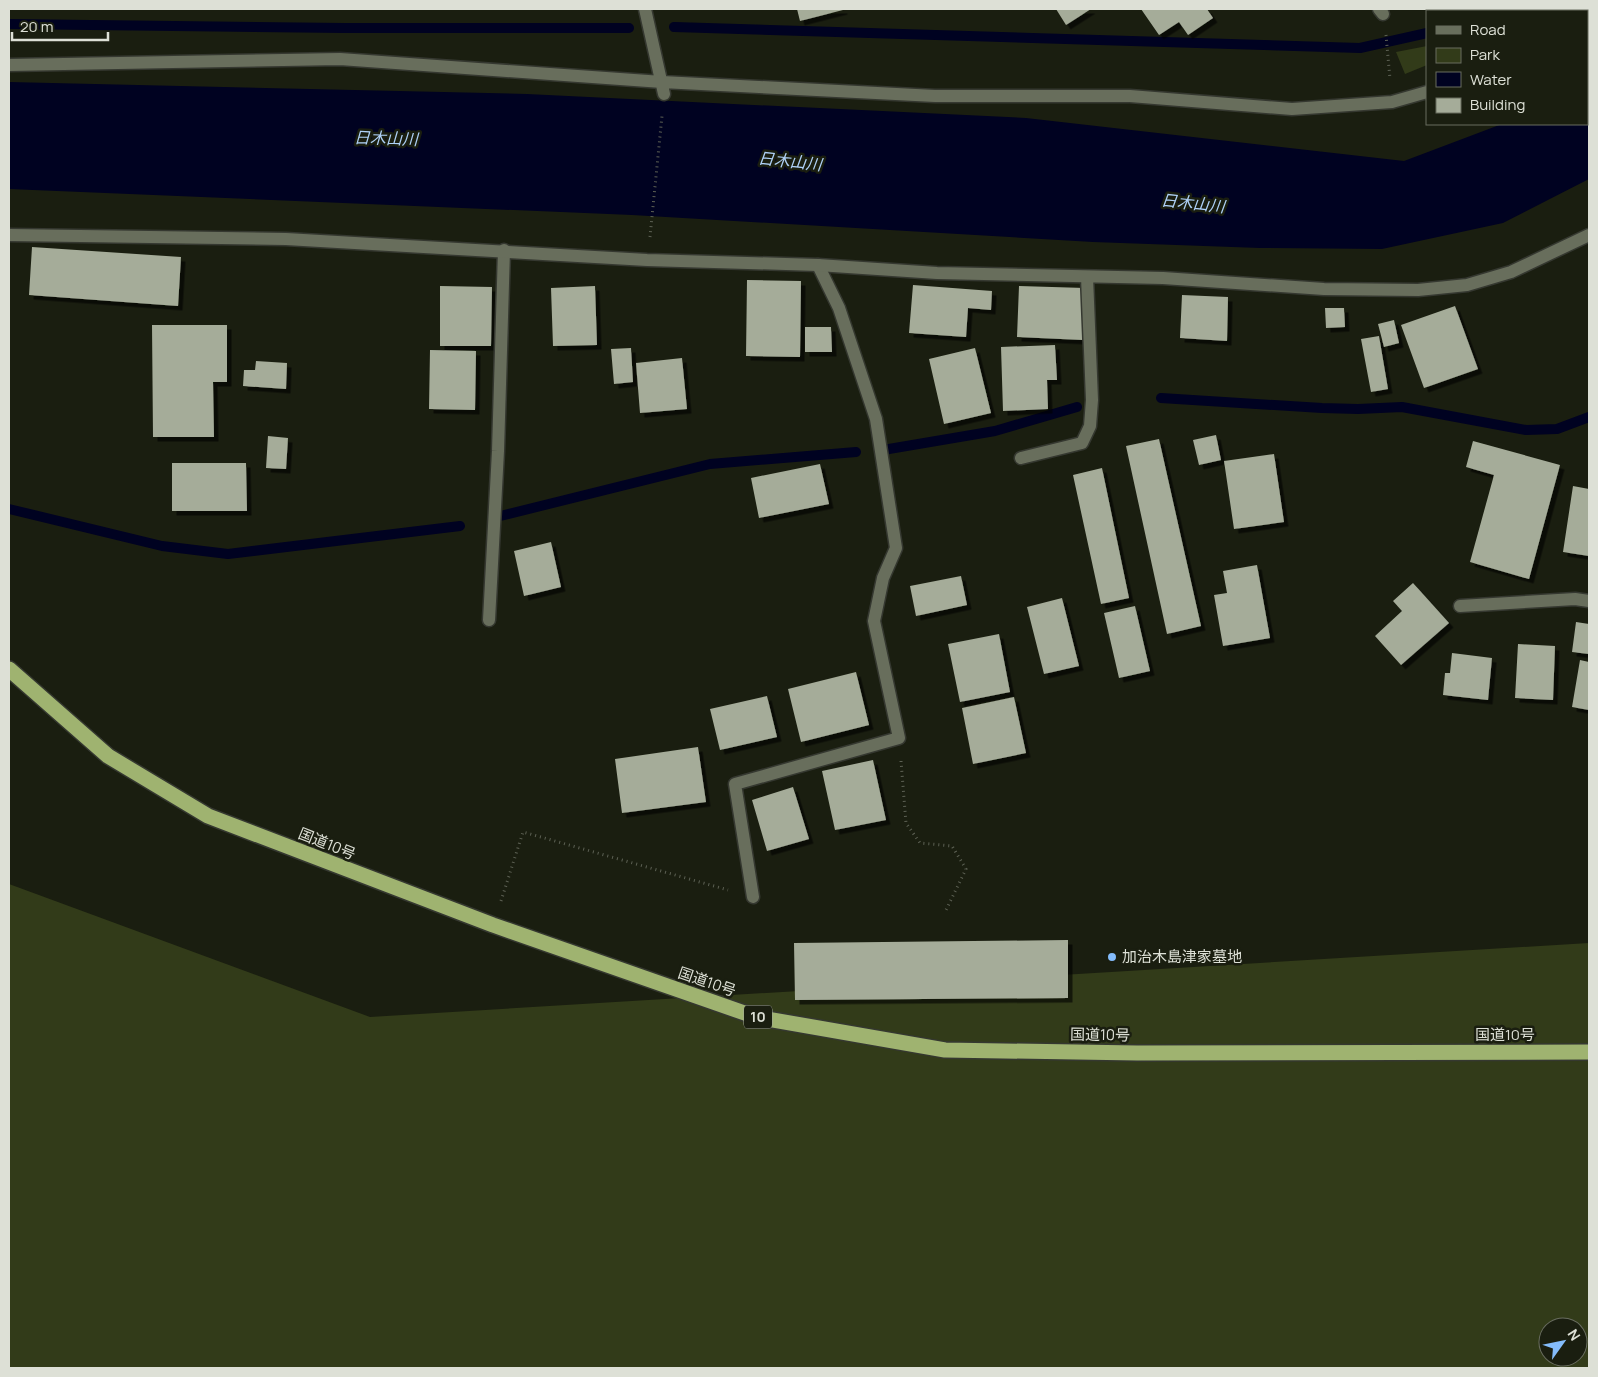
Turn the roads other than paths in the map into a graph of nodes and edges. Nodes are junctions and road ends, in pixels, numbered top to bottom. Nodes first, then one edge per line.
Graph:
1 (645, 9) edge
2 (9, 66) edge
3 (663, 88) junction
4 (1426, 92) edge
5 (9, 234) edge
6 (1589, 235) edge
7 (504, 250) junction
8 (818, 265) junction
9 (1086, 278) junction
10 (1021, 458) dead end
11 (1589, 601) edge
12 (1460, 606) dead end
13 (489, 620) dead end
14 (9, 669) edge
15 (753, 897) road end
16 (1589, 1052) edge

1 - 3 street
2 - 3 street
3 - 4 street
5 - 7 street
6 - 9 street
7 - 8 street
7 - 13 street
8 - 9 street
8 - 15 street
9 - 10 street
11 - 12 street
14 - 16 highway, 国道10号 / 10

